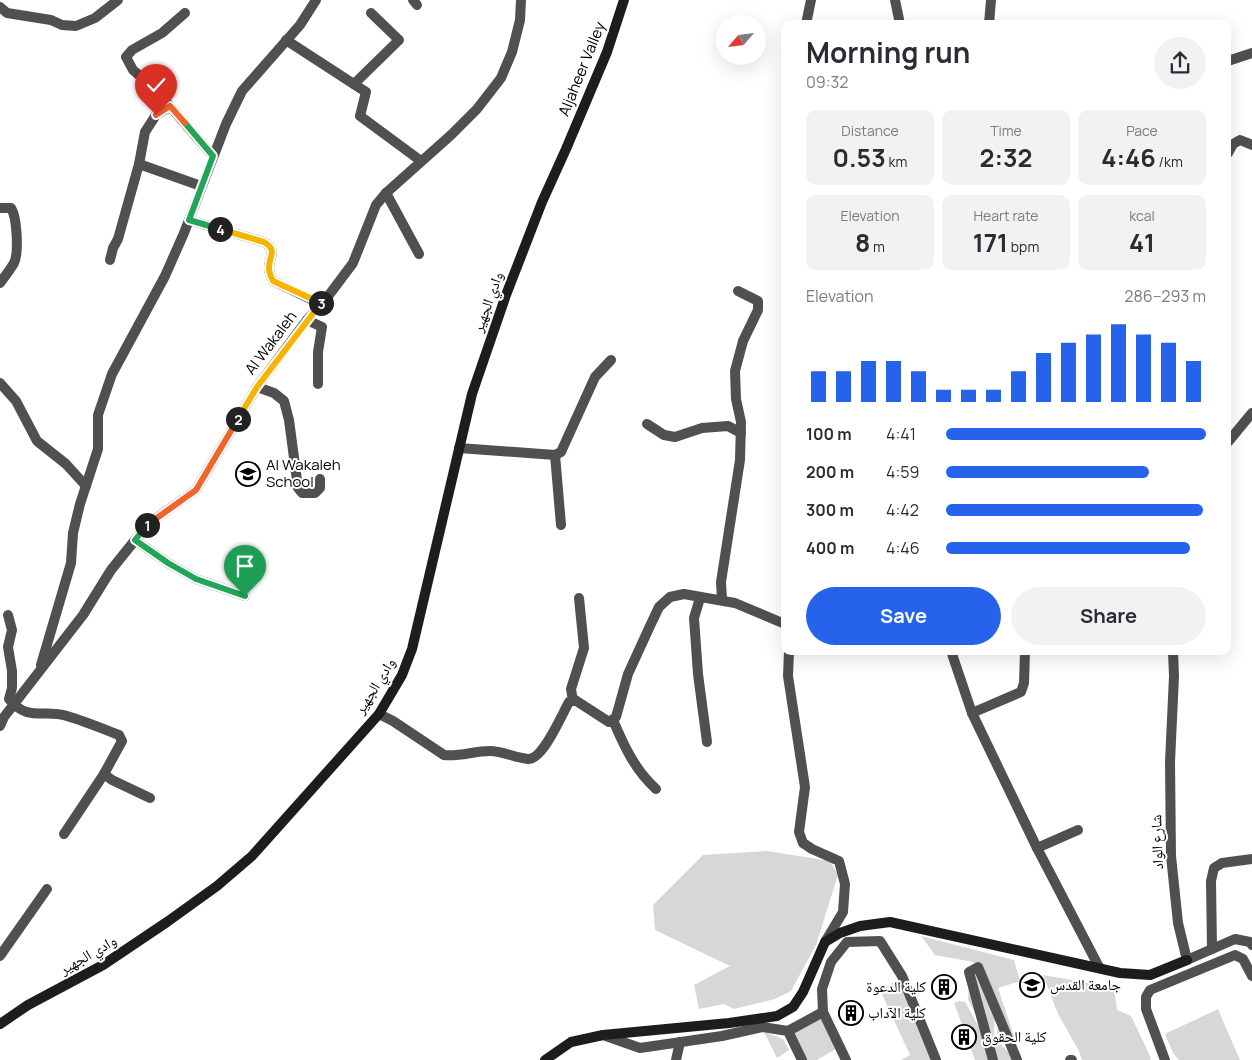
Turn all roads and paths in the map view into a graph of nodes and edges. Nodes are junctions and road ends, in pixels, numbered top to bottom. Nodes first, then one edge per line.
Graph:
1 (118, 0) edge
2 (316, 0) edge
3 (521, 0) edge
4 (624, 0) edge
5 (810, 0) edge
6 (895, 0) edge
7 (991, 0) edge
8 (0, 7) edge
9 (185, 13) dead end
10 (370, 13) dead end
11 (807, 20) edge
12 (899, 20) edge
13 (989, 20) edge
14 (286, 40) junction
15 (1252, 53) edge
16 (1231, 60) edge
17 (354, 84) junction
18 (170, 106) junction
19 (1252, 145) edge
20 (1231, 148) edge
21 (566, 149) joint
22 (213, 156) junction
23 (421, 162) junction
24 (138, 164) junction
25 (201, 186) junction
26 (386, 193) junction
27 (0, 208) edge
28 (189, 220) junction
29 (419, 254) dead end
30 (110, 260) dead end
31 (0, 283) edge
32 (738, 291) dead end
33 (321, 304) junction
34 (307, 320) junction
35 (610, 360) dead end
36 (0, 383) edge
37 (318, 384) dead end
38 (257, 387) junction
39 (1252, 413) edge
40 (648, 424) dead end
41 (741, 433) junction
42 (1231, 438) edge
43 (459, 448) junction
44 (555, 455) junction
45 (320, 479) dead end
46 (86, 486) junction
47 (560, 525) dead end
48 (135, 540) junction
49 (245, 596) dead end
50 (578, 598) dead end
51 (700, 598) junction
52 (722, 600) junction
53 (8, 615) dead end
54 (781, 622) edge
55 (789, 655) edge
56 (952, 655) edge
57 (1025, 655) edge
58 (1174, 655) edge
59 (39, 671) junction
60 (573, 701) junction
61 (13, 705) junction
62 (972, 713) junction
63 (378, 714) junction
64 (613, 720) junction
65 (0, 726) edge
66 (707, 742) dead end
67 (104, 774) junction
68 (656, 789) dead end
69 (150, 798) dead end
70 (1078, 830) dead end
71 (64, 834) dead end
72 (1037, 848) junction
73 (1252, 859) edge
74 (47, 889) dead end
75 (825, 942) junction
76 (1251, 942) edge
77 (1212, 949) junction
78 (0, 956) edge
79 (1187, 960) junction
80 (1099, 967) junction
81 (1252, 976) edge
82 (823, 1012) junction
83 (0, 1024) edge
84 (788, 1032) junction
85 (603, 1035) junction
86 (680, 1042) junction
87 (545, 1060) edge
88 (676, 1060) edge
89 (802, 1060) edge
90 (846, 1060) edge
91 (936, 1060) edge
92 (993, 1060) edge
93 (1017, 1060) edge
94 (1165, 1060) edge

1 - 8 street
2 - 14 street
3 - 23 street, Al Wakaleh
4 - 21 street, Aljaheer Valley
5 - 11 street
6 - 12 street
7 - 13 street
9 - 18 street
10 - 17 street
14 - 17 street
14 - 22 street
15 - 16 street
17 - 23 street
18 - 22 street
18 - 24 street
19 - 20 street
21 - 43 street, وادي الجهير
22 - 25 street
23 - 26 street, Al Wakaleh
24 - 25 street
24 - 30 street
25 - 28 street
26 - 29 street
26 - 33 street, Al Wakaleh
27 - 31 street
28 - 33 street
28 - 46 street
32 - 41 street
33 - 34 street, Al Wakaleh
34 - 37 street
34 - 38 street, Al Wakaleh
35 - 44 street
36 - 46 street
38 - 45 street
38 - 48 street, Al Wakaleh
39 - 42 street
40 - 41 street
41 - 52 street
43 - 44 street
43 - 63 street, وادي الجهير
44 - 47 street
46 - 59 street
48 - 49 street
48 - 59 street, Al Wakaleh
50 - 60 street
51 - 52 street
51 - 64 street
51 - 66 street
52 - 54 street
53 - 61 street
55 - 75 street
56 - 62 street
57 - 62 street
58 - 79 street, شارع الواد
59 - 61 street, Al Wakaleh
60 - 63 street
60 - 64 street
61 - 65 street, Al Wakaleh
61 - 67 street
62 - 72 street
63 - 83 street, وادي الجهير
64 - 68 street
67 - 69 street
67 - 71 street
70 - 72 street
72 - 80 street
73 - 77 street
74 - 78 street
75 - 80 street
75 - 85 street
76 - 77 street
77 - 79 street
79 - 80 street
81 - 94 street
82 - 84 street
82 - 90 street
82 - 91 street
84 - 86 street
84 - 89 street
85 - 86 street
85 - 87 street
86 - 88 street
92 - 93 street

